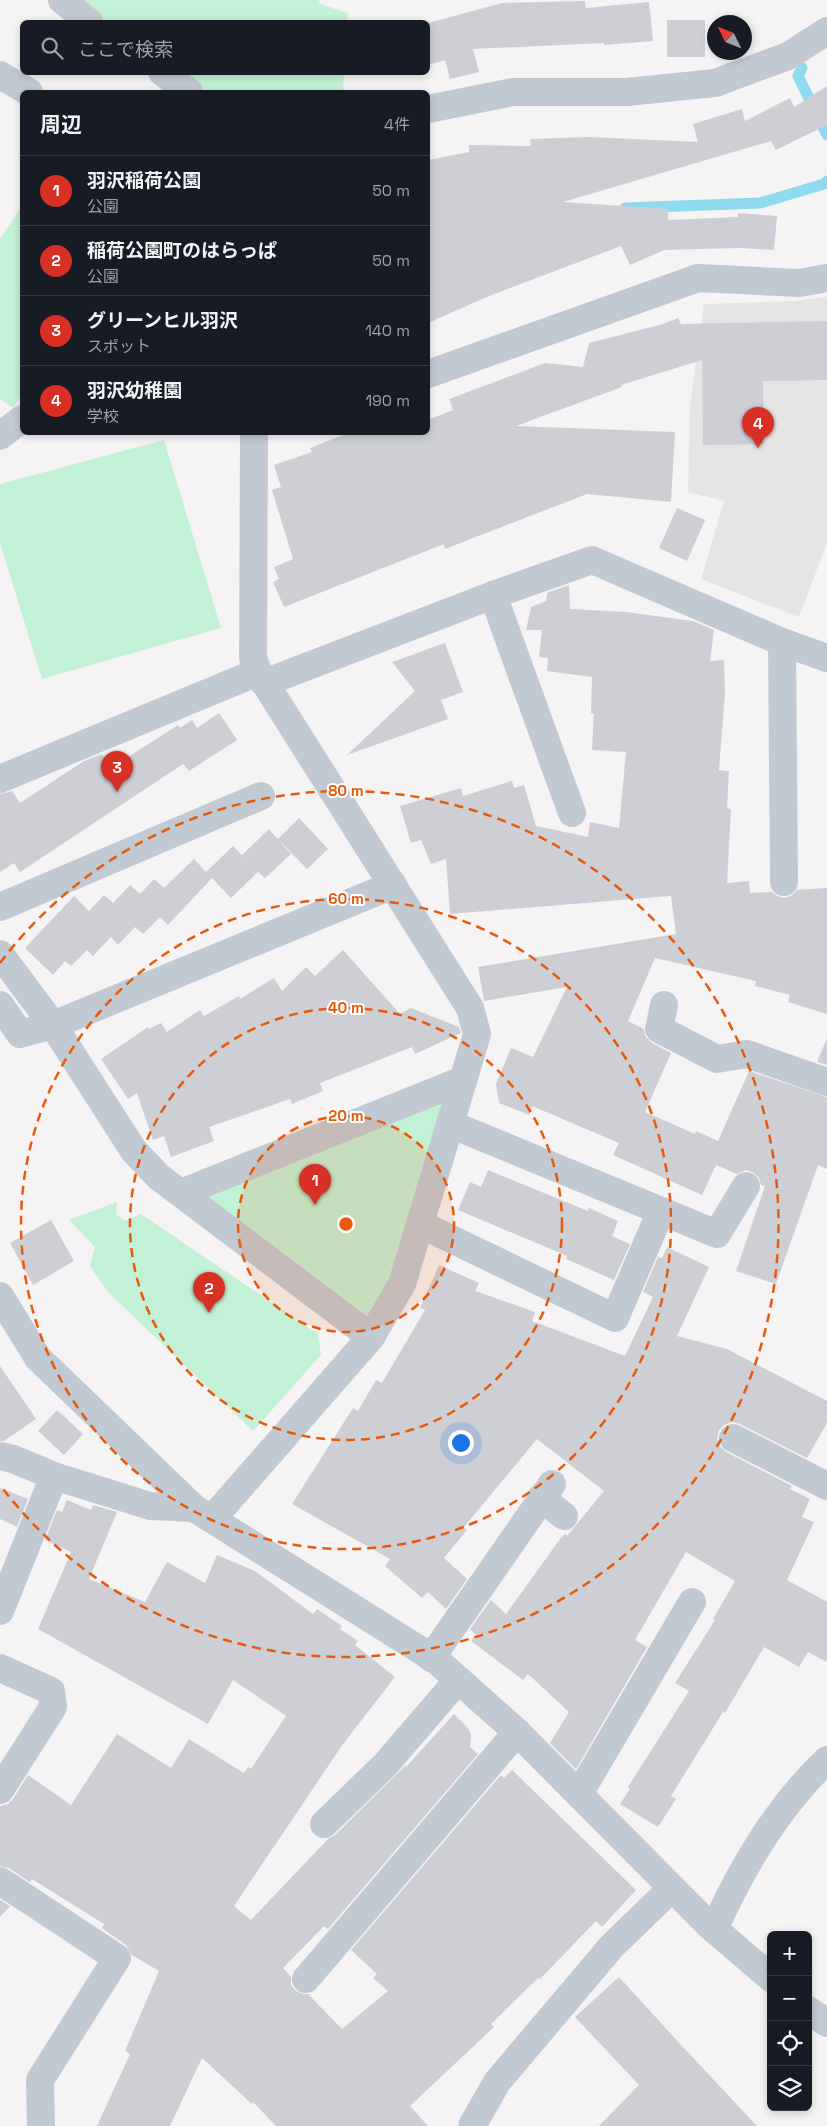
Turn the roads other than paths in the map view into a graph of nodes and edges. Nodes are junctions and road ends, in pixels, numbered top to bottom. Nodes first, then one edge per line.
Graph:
1 (62, 0) edge
2 (87, 20) edge
3 (827, 31) edge
4 (0, 75) edge
5 (166, 75) edge
6 (26, 90) edge
7 (186, 90) edge
8 (430, 109) edge
9 (827, 278) edge
10 (430, 373) edge
11 (20, 421) edge
12 (257, 435) edge
13 (0, 436) edge
14 (493, 595) junction
15 (782, 642) junction
16 (827, 658) edge
17 (260, 678) junction
18 (0, 780) edge
19 (261, 796) dead end
20 (572, 813) dead end
21 (784, 882) dead end
22 (393, 885) junction
23 (0, 907) edge
24 (0, 954) edge
25 (0, 1005) edge
26 (664, 1005) dead end
27 (53, 1026) junction
28 (463, 1080) junction
29 (827, 1082) edge
30 (450, 1124) junction
31 (746, 1186) dead end
32 (181, 1193) junction
33 (661, 1211) junction
34 (420, 1224) junction
35 (0, 1296) edge
36 (371, 1337) junction
37 (733, 1438) dead end
38 (0, 1456) edge
39 (54, 1476) junction
40 (827, 1486) edge
41 (203, 1513) junction
42 (564, 1516) dead end
43 (692, 1602) dead end
44 (0, 1612) edge
45 (431, 1658) junction
46 (0, 1668) edge
47 (458, 1680) junction
48 (517, 1732) junction
49 (827, 1760) edge
50 (0, 1790) edge
51 (579, 1794) junction
52 (324, 1824) dead end
53 (0, 1882) edge
54 (672, 1888) junction
55 (714, 1929) junction
56 (769, 1976) edge
57 (306, 1979) dead end
58 (812, 2013) edge
59 (827, 2023) edge
60 (41, 2126) edge
61 (472, 2126) edge

1 - 2 street
3 - 8 street
4 - 6 street
5 - 7 street
9 - 10 street
11 - 13 street
12 - 17 street
14 - 15 street
14 - 17 street
14 - 20 street
15 - 16 street
15 - 21 street
17 - 18 street
17 - 22 street
19 - 23 street
22 - 27 street
22 - 28 street
24 - 27 street
25 - 27 street
26 - 29 street
27 - 32 street
28 - 30 street
28 - 32 street
30 - 33 street
30 - 34 street
31 - 33 street
32 - 36 street
33 - 34 street
34 - 36 street
35 - 41 street
36 - 41 street
37 - 40 street
38 - 39 street
39 - 41 street
39 - 44 street
41 - 45 street
42 - 45 street
43 - 51 street
45 - 47 street
46 - 50 street
47 - 48 street
47 - 52 street
48 - 51 street
48 - 57 street
49 - 55 street
51 - 54 street
53 - 60 street
54 - 55 street
54 - 61 street
55 - 56 street
58 - 59 street

